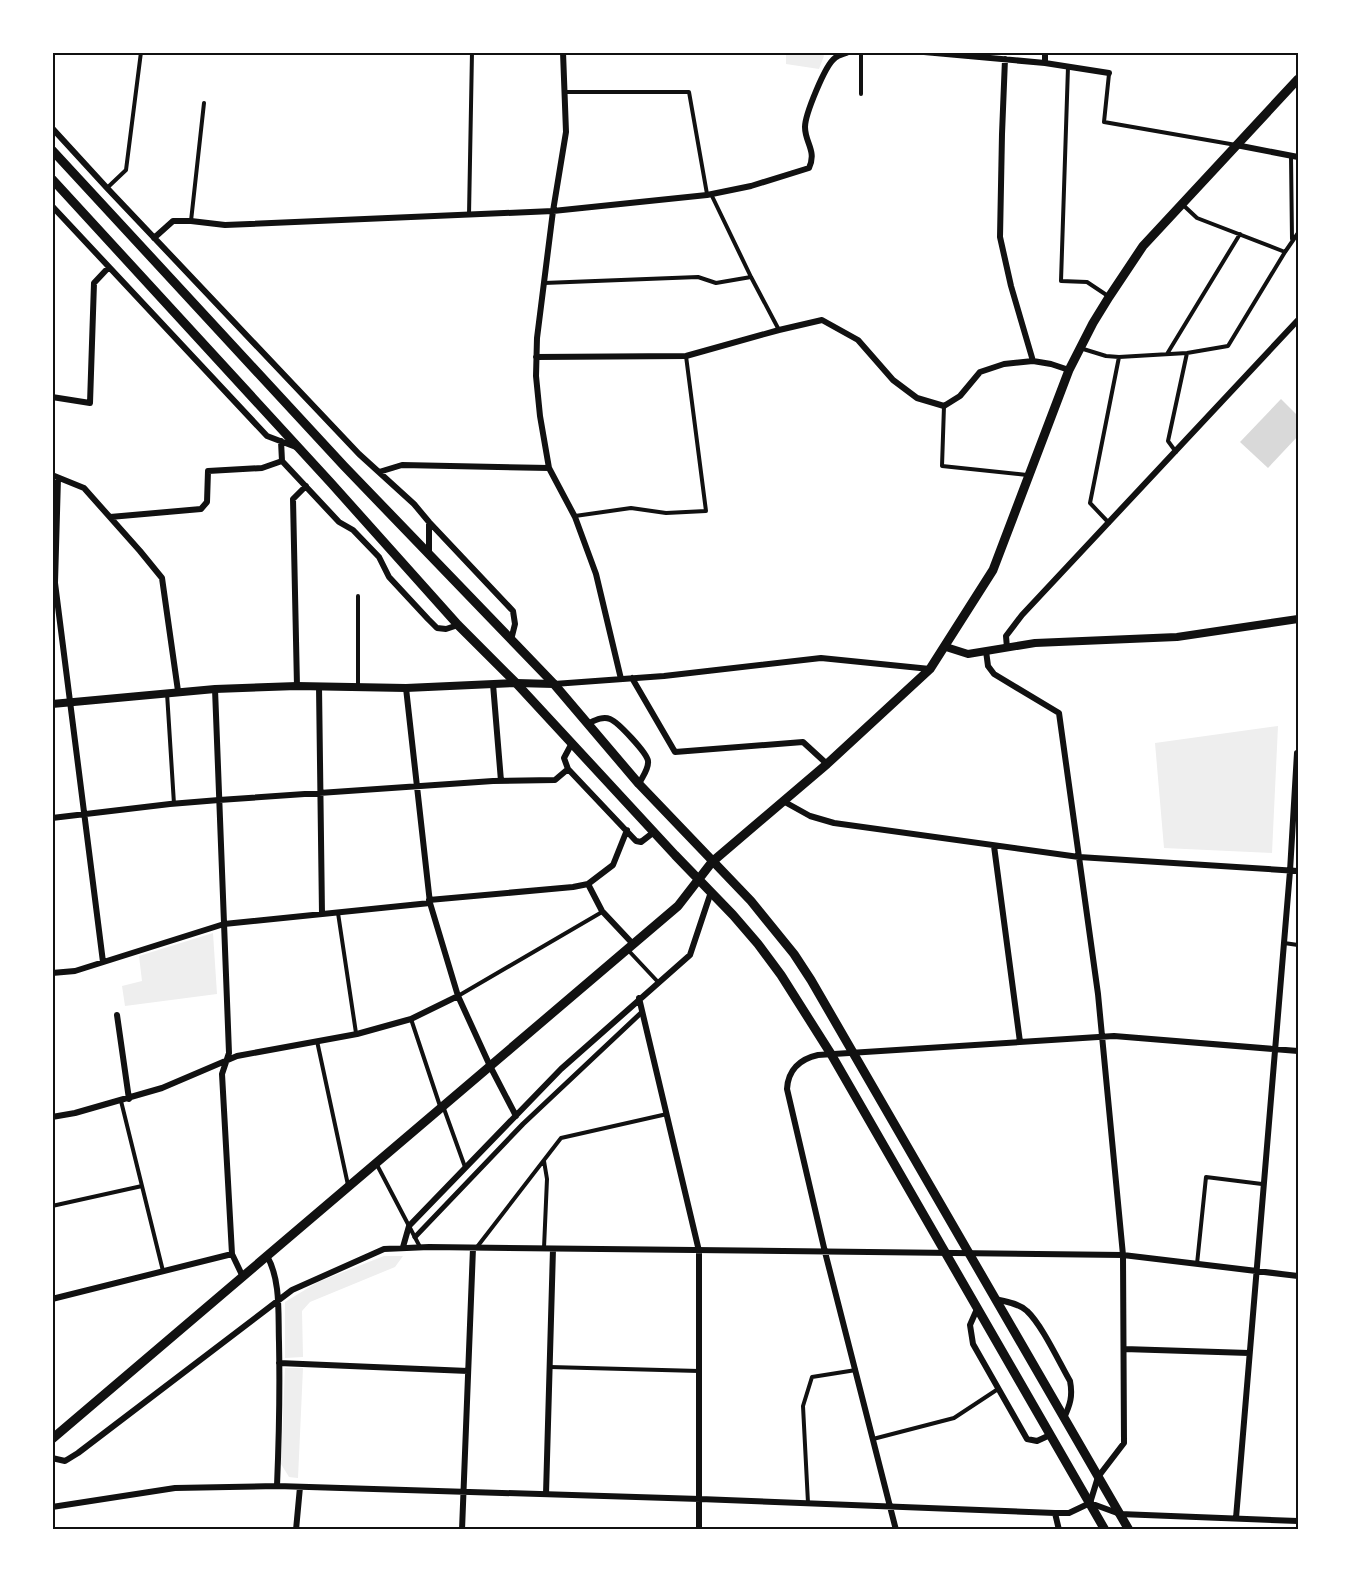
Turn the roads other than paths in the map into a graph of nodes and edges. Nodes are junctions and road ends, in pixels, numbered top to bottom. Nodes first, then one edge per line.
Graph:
1 (141, 52) edge
2 (472, 52) edge
3 (563, 52) edge
4 (848, 52) edge
5 (861, 52) edge
6 (924, 52) edge
7 (1045, 52) edge
8 (1005, 58) junction
9 (1045, 63) junction
10 (1068, 66) junction
11 (1109, 73) joint
12 (1299, 79) edge
13 (564, 92) junction
14 (861, 94) dead end
15 (204, 104) dead end
16 (52, 128) edge
17 (1236, 145) junction
18 (52, 150) edge
19 (1291, 155) junction
20 (1299, 157) edge
21 (52, 179) edge
22 (107, 188) junction
23 (709, 194) junction
24 (1182, 203) junction
25 (52, 206) edge
26 (553, 211) junction
27 (469, 215) junction
28 (191, 221) junction
29 (1299, 233) edge
30 (1240, 234) junction
31 (154, 238) junction
32 (1292, 241) junction
33 (1285, 252) junction
34 (109, 267) junction
35 (751, 277) junction
36 (544, 283) junction
37 (1109, 297) junction
38 (1299, 320) edge
39 (779, 330) junction
40 (1080, 347) junction
41 (1187, 352) junction
42 (1167, 354) junction
43 (686, 356) junction
44 (536, 357) junction
45 (1119, 357) junction
46 (1033, 361) junction
47 (1069, 370) junction
48 (52, 397) edge
49 (944, 406) junction
50 (281, 441) junction
51 (299, 448) junction
52 (1177, 452) junction
53 (282, 461) junction
54 (549, 468) junction
55 (379, 472) junction
56 (1030, 475) junction
57 (55, 477) edge
58 (306, 486) junction
59 (574, 516) junction
60 (110, 517) junction
61 (429, 522) junction
62 (1110, 523) junction
63 (429, 553) junction
64 (358, 596) dead end
65 (1299, 619) edge
66 (458, 625) junction
67 (511, 640) junction
68 (946, 647) junction
69 (1007, 648) junction
70 (986, 651) junction
71 (930, 669) junction
72 (632, 678) junction
73 (621, 679) junction
74 (516, 683) junction
75 (493, 684) junction
76 (554, 684) junction
77 (297, 686) junction
78 (319, 686) junction
79 (358, 687) junction
80 (406, 688) junction
81 (214, 689) junction
82 (178, 691) junction
83 (167, 692) junction
84 (71, 702) junction
85 (52, 704) edge
86 (587, 724) junction
87 (572, 743) junction
88 (1299, 753) edge
89 (827, 764) junction
90 (568, 769) junction
91 (501, 781) junction
92 (639, 784) junction
93 (417, 786) junction
94 (1297, 792) edge
95 (320, 793) junction
96 (219, 800) junction
97 (783, 801) junction
98 (174, 804) junction
99 (85, 814) junction
100 (52, 818) edge
101 (627, 830) junction
102 (654, 832) junction
103 (994, 846) junction
104 (1079, 857) junction
105 (712, 862) junction
106 (1290, 871) junction
107 (1299, 871) edge
108 (699, 880) junction
109 (588, 884) junction
110 (711, 892) junction
111 (429, 902) junction
112 (602, 911) junction
113 (338, 913) junction
114 (322, 914) junction
115 (224, 924) junction
116 (1283, 943) junction
117 (1299, 945) edge
118 (630, 947) junction
119 (103, 962) junction
120 (52, 973) edge
121 (658, 982) junction
122 (458, 996) junction
123 (639, 998) junction
124 (642, 1012) junction
125 (117, 1015) dead end
126 (411, 1019) junction
127 (357, 1034) junction
128 (1102, 1037) junction
129 (317, 1041) junction
130 (1020, 1042) junction
131 (1274, 1049) junction
132 (1299, 1051) edge
133 (853, 1053) junction
134 (831, 1054) junction
135 (225, 1062) junction
136 (490, 1066) junction
137 (129, 1099) junction
138 (121, 1101) junction
139 (442, 1107) junction
140 (667, 1114) junction
141 (516, 1116) junction
142 (52, 1117) edge
143 (544, 1161) junction
144 (375, 1163) junction
145 (466, 1168) junction
146 (1263, 1184) junction
147 (349, 1185) junction
148 (142, 1186) junction
149 (52, 1206) edge
150 (409, 1226) junction
151 (415, 1237) junction
152 (403, 1247) junction
153 (421, 1247) junction
154 (475, 1248) junction
155 (544, 1249) junction
156 (553, 1249) junction
157 (699, 1251) junction
158 (825, 1252) junction
159 (231, 1254) junction
160 (946, 1254) junction
161 (970, 1254) junction
162 (267, 1256) junction
163 (1123, 1256) junction
164 (1197, 1264) junction
165 (164, 1271) junction
166 (1255, 1271) junction
167 (1299, 1276) edge
168 (243, 1277) junction
169 (52, 1299) edge
170 (278, 1299) junction
171 (995, 1299) junction
172 (978, 1309) junction
173 (1124, 1349) junction
174 (1249, 1353) junction
175 (279, 1364) junction
176 (549, 1367) junction
177 (856, 1370) junction
178 (468, 1371) junction
179 (699, 1371) junction
180 (998, 1389) junction
181 (1064, 1418) junction
182 (1050, 1435) junction
183 (53, 1436) edge
184 (873, 1440) junction
185 (52, 1458) edge
186 (1098, 1477) junction
187 (277, 1486) junction
188 (300, 1487) junction
189 (464, 1492) junction
190 (546, 1494) junction
191 (700, 1499) junction
192 (808, 1503) junction
193 (1090, 1503) junction
194 (52, 1507) edge
195 (890, 1507) junction
196 (1055, 1513) junction
197 (1120, 1514) junction
198 (1236, 1518) junction
199 (1299, 1521) edge
200 (296, 1530) edge
201 (462, 1530) edge
202 (699, 1530) edge
203 (896, 1530) edge
204 (1059, 1530) edge
205 (1105, 1530) edge
206 (1129, 1530) edge

1 - 22 lane
2 - 27 lane
3 - 13 street
4 - 23 street
5 - 14 lane
6 - 8 street
7 - 9 street
8 - 9 street
8 - 46 street
9 - 10 street
10 - 11 street
10 - 37 lane
11 - 17 lane
12 - 17 main road
13 - 23 lane
13 - 26 street
15 - 28 lane
16 - 22 street
17 - 19 street
17 - 24 main road
18 - 63 main road
19 - 20 street
19 - 32 lane
21 - 51 main road
22 - 31 street
23 - 26 street
23 - 35 lane
24 - 30 lane
24 - 37 main road
25 - 34 street
26 - 27 street
26 - 36 street
27 - 28 street
28 - 31 street
29 - 32 lane
30 - 33 lane
30 - 42 lane
31 - 55 street
32 - 33 lane
33 - 41 lane
34 - 48 street
34 - 50 street
35 - 36 lane
35 - 39 lane
36 - 44 street
37 - 40 main road
38 - 52 street
39 - 43 street
39 - 49 street
40 - 45 lane
40 - 47 main road
41 - 42 lane
41 - 52 lane
42 - 45 lane
43 - 44 street
43 - 59 lane
44 - 54 street
45 - 62 lane
46 - 47 street
46 - 49 street
47 - 56 main road
49 - 56 lane
50 - 51 street
50 - 53 street
51 - 66 main road
52 - 62 street
53 - 58 street
53 - 60 street
54 - 55 street
54 - 59 street
55 - 61 street
56 - 68 main road
57 - 60 street
57 - 84 street
58 - 66 street
58 - 77 street
59 - 73 street
60 - 82 street
61 - 63 street
61 - 67 street
62 - 69 street
63 - 67 main road
64 - 79 lane
65 - 69 street
66 - 74 main road
67 - 76 main road
68 - 70 street
68 - 71 main road
69 - 70 street
70 - 104 street
71 - 72 street
71 - 89 main road
72 - 73 street
72 - 89 street
73 - 76 street
74 - 75 street
74 - 76 street
74 - 87 main road
75 - 80 street
75 - 91 street
76 - 86 main road
77 - 78 street
77 - 81 street
78 - 79 street
78 - 95 street
79 - 80 street
80 - 93 street
81 - 82 street
81 - 96 street
82 - 83 street
83 - 84 street
83 - 98 lane
84 - 85 street
84 - 99 street
86 - 92 main road
86 - 92 street
87 - 90 street
87 - 102 main road
88 - 94 street
89 - 97 main road
90 - 91 street
90 - 101 street
91 - 93 street
92 - 105 main road
93 - 95 street
93 - 111 street
94 - 106 street
95 - 96 street
95 - 114 street
96 - 98 street
96 - 115 street
97 - 103 street
97 - 105 main road
98 - 99 street
99 - 100 street
99 - 119 street
101 - 102 street
101 - 109 street
102 - 108 main road
103 - 104 street
103 - 130 street
104 - 106 street
104 - 128 street
105 - 108 main road
105 - 133 main road
106 - 107 street
106 - 116 street
108 - 110 main road
108 - 118 main road
109 - 111 street
109 - 112 street
110 - 121 street
110 - 134 main road
111 - 113 street
111 - 122 street
112 - 118 street
112 - 122 lane
113 - 114 street
113 - 127 lane
114 - 115 street
115 - 119 street
115 - 135 street
116 - 117 lane
116 - 131 street
118 - 121 lane
118 - 136 main road
119 - 120 street
121 - 123 street
122 - 126 street
122 - 136 street
123 - 124 street
123 - 141 street
124 - 140 street
124 - 151 street
125 - 137 street
126 - 127 street
126 - 139 lane
127 - 129 street
128 - 130 street
128 - 131 street
128 - 163 street
129 - 135 street
129 - 147 lane
130 - 133 street
131 - 132 street
131 - 146 street
133 - 134 street
133 - 161 main road
134 - 158 street
134 - 160 main road
135 - 137 street
135 - 159 street
136 - 139 main road
136 - 141 street
137 - 138 street
138 - 142 street
138 - 148 lane
139 - 144 main road
139 - 145 lane
140 - 143 lane
140 - 157 street
141 - 145 street
143 - 154 lane
143 - 155 lane
144 - 147 main road
144 - 150 lane
145 - 150 street
146 - 164 lane
146 - 166 street
147 - 162 main road
148 - 149 lane
148 - 165 lane
150 - 151 lane
150 - 152 street
151 - 153 lane
152 - 153 street
152 - 170 street
153 - 154 street
154 - 155 street
154 - 178 street
155 - 156 street
156 - 157 street
156 - 176 street
157 - 158 street
157 - 179 street
158 - 160 street
158 - 177 street
159 - 165 street
159 - 168 street
160 - 161 street
160 - 172 main road
161 - 163 street
161 - 171 main road
162 - 168 main road
162 - 170 street
163 - 164 street
163 - 173 street
164 - 166 street
165 - 169 street
166 - 167 street
166 - 174 street
168 - 183 main road
170 - 175 street
170 - 185 street
171 - 181 main road
171 - 181 street
172 - 180 street
172 - 182 main road
173 - 174 street
173 - 186 street
174 - 198 street
175 - 178 street
175 - 187 street
176 - 179 lane
176 - 190 street
177 - 184 street
177 - 192 lane
178 - 189 street
179 - 191 street
180 - 182 street
180 - 184 lane
181 - 186 main road
182 - 193 main road
184 - 195 street
186 - 193 street
186 - 197 main road
187 - 188 street
187 - 194 street
188 - 189 street
188 - 200 street
189 - 190 street
189 - 201 street
190 - 191 street
191 - 192 street
191 - 202 street
192 - 195 street
193 - 196 street
193 - 197 street
193 - 205 main road
195 - 196 street
195 - 203 street
196 - 204 street
197 - 198 street
197 - 206 main road
198 - 199 street

